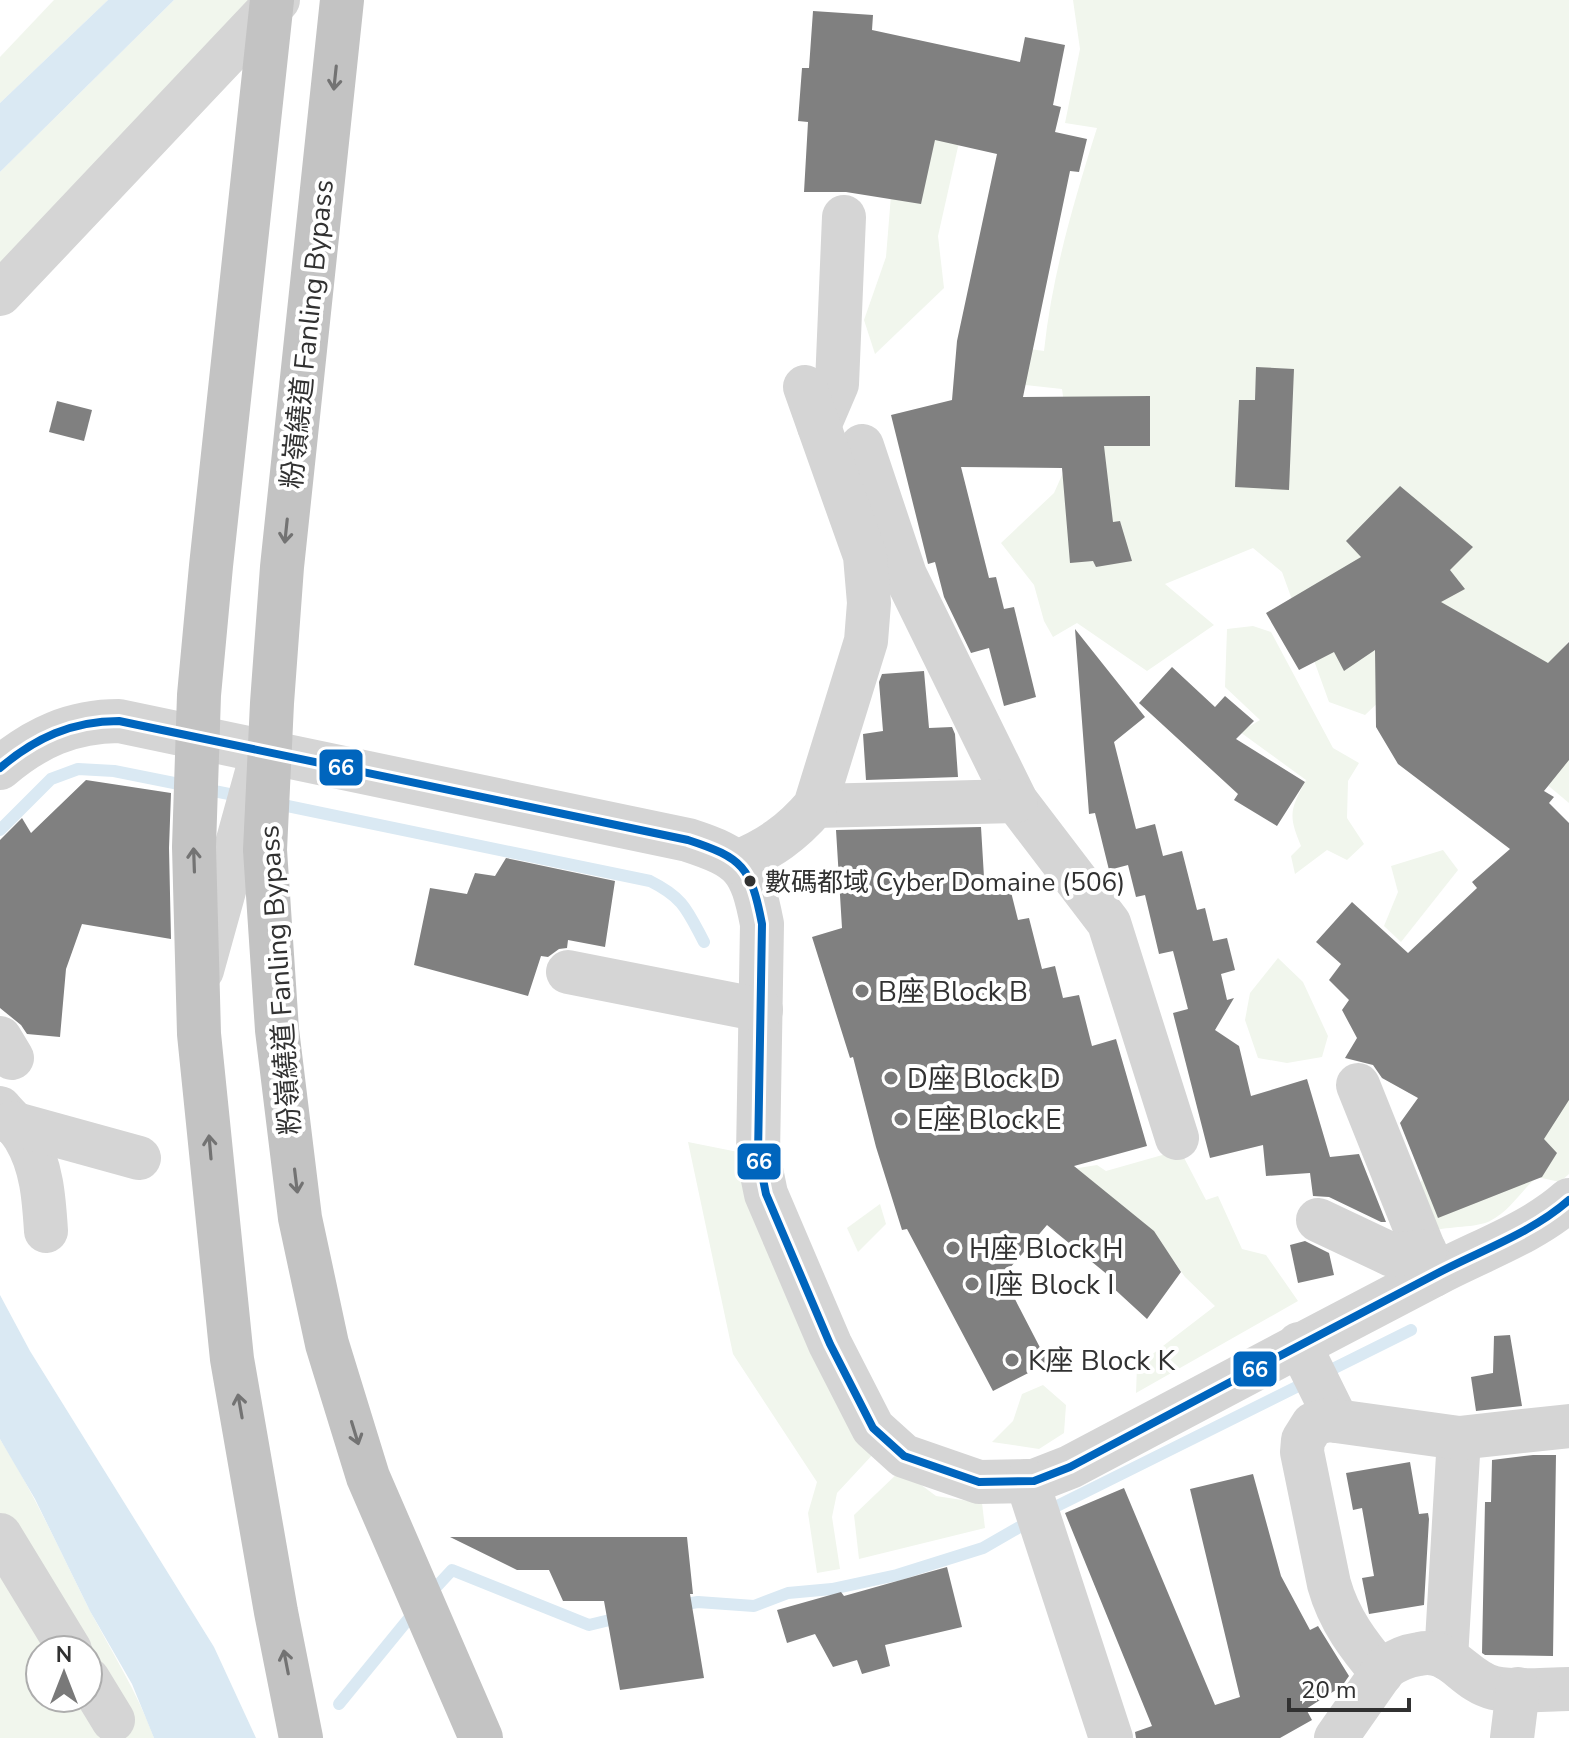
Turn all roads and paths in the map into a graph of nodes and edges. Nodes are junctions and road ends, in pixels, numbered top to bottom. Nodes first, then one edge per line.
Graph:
1 (275, 0) edge
2 (342, 0) edge
3 (844, 217) dead end
4 (0, 294) edge
5 (862, 446) dead end
6 (263, 751) junction
7 (0, 768) edge
8 (1016, 801) junction
9 (815, 806) junction
10 (737, 862) junction
11 (202, 970) dead end
12 (568, 972) dead end
13 (761, 1010) junction
14 (1358, 1085) dead end
15 (6, 1116) edge
16 (1177, 1138) dead end
17 (139, 1158) dead end
18 (1569, 1200) edge
19 (1318, 1220) dead end
20 (46, 1231) dead end
21 (1429, 1263) junction
22 (1299, 1344) junction
23 (1337, 1421) junction
24 (1569, 1426) edge
25 (1459, 1438) junction
26 (1027, 1481) junction
27 (0, 1535) edge
28 (60, 1634) edge
29 (1446, 1658) junction
30 (1382, 1673) junction
31 (1518, 1689) junction
32 (1569, 1689) edge
33 (104, 1705) edge
34 (113, 1720) dead end
35 (301, 1738) edge
36 (481, 1738) edge
37 (1111, 1738) edge
38 (1336, 1738) edge
39 (1512, 1738) edge

1 - 4 street
35 -> 1 highway, bridge
2 -> 36 highway, 粉嶺繞道 Fanling Bypass, bridge
3 - 9 street
5 - 8 street
6 - 7 street
6 - 10 street
6 - 11 street
8 - 9 street
8 - 16 street
9 - 10 street
10 - 13 street
12 - 13 street
13 - 26 street
14 - 21 street
15 - 17 street
15 - 20 street
18 - 21 street
19 - 21 street
21 - 22 street
22 - 23 street
22 - 26 street
23 - 25 street
23 - 30 street
24 - 25 street
25 - 29 street
26 - 37 street
27 - 28 street
29 - 30 street
29 - 31 street
30 - 38 street
31 - 32 street
31 - 39 street
33 - 34 street

